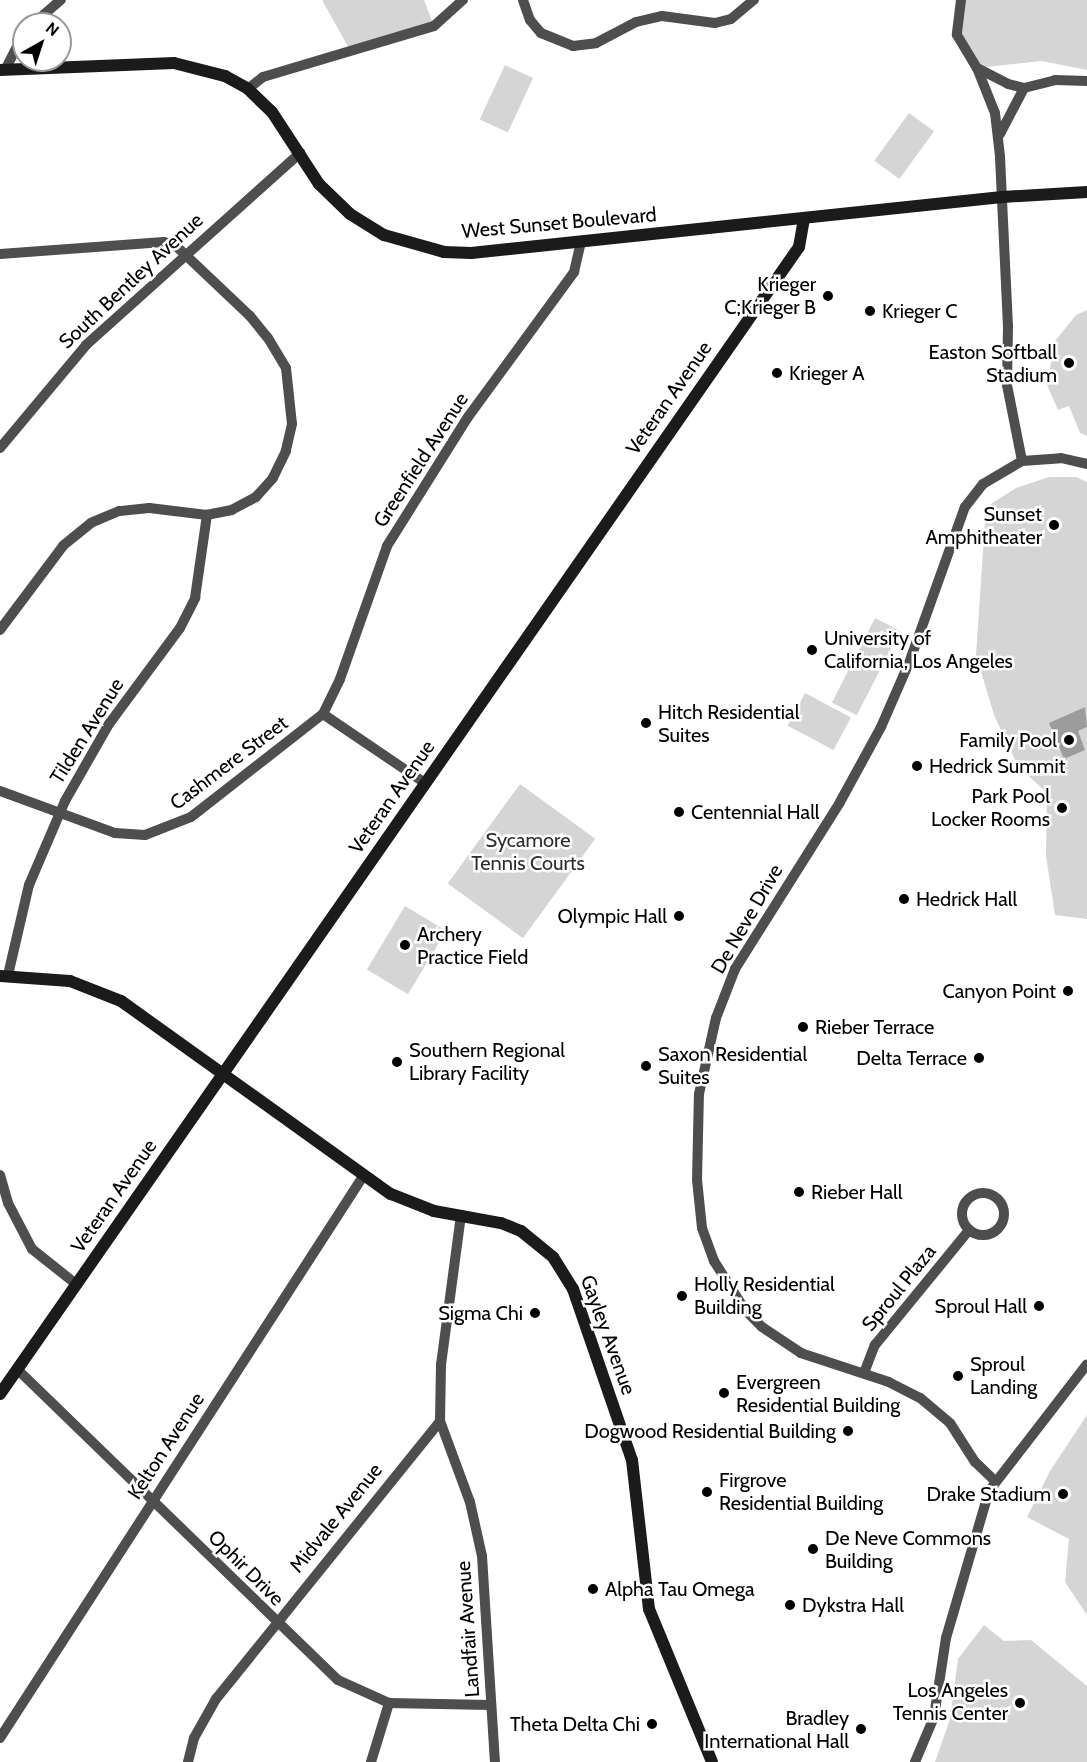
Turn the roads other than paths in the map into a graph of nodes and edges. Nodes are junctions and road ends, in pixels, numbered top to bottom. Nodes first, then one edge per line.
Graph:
1 (61, 0) edge
2 (463, 0) edge
3 (523, 0) edge
4 (754, 0) edge
5 (961, 0) edge
6 (47, 12) edge
7 (12, 53) edge
8 (977, 68) junction
9 (2, 70) edge
10 (1087, 81) edge
11 (1024, 88) junction
12 (248, 89) junction
13 (999, 135) junction
14 (300, 153) junction
15 (1087, 192) edge
16 (1002, 197) junction
17 (804, 218) junction
18 (580, 242) junction
19 (186, 252) junction
20 (0, 254) edge
21 (0, 448) edge
22 (1022, 461) junction
23 (1087, 464) edge
24 (207, 515) junction
25 (0, 630) edge
26 (323, 714) junction
27 (425, 783) junction
28 (0, 792) edge
29 (58, 814) junction
30 (4, 975) edge
31 (222, 1073) junction
32 (0, 1175) edge
33 (364, 1175) junction
34 (461, 1215) junction
35 (969, 1230) junction
36 (76, 1284) junction
37 (1087, 1364) edge
38 (17, 1369) junction
39 (864, 1373) junction
40 (0, 1394) edge
41 (440, 1421) junction
42 (995, 1481) junction
43 (152, 1500) junction
44 (275, 1622) junction
45 (389, 1703) junction
46 (490, 1705) junction
47 (0, 1738) edge
48 (188, 1762) edge
49 (371, 1762) edge
50 (495, 1762) edge
51 (712, 1762) edge
52 (915, 1762) edge

1 - 6 street
2 - 12 street
3 - 4 street
5 - 8 street
7 - 9 street
8 - 11 street
8 - 13 street
9 - 12 street, West Sunset Boulevard
10 - 11 street
11 - 13 street
12 - 14 street, West Sunset Boulevard
13 - 16 street
14 - 18 street, West Sunset Boulevard
14 - 19 street, South Bentley Avenue
15 - 16 street, West Sunset Boulevard
16 - 17 street, West Sunset Boulevard
16 - 22 street
17 - 18 street, West Sunset Boulevard
17 - 27 street, Veteran Avenue
18 - 26 street, Greenfield Avenue
19 - 20 street
19 - 21 street, South Bentley Avenue
19 - 24 street
22 - 23 street, De Neve Drive
22 - 39 street, De Neve Drive
24 - 25 street
24 - 29 street, Tilden Avenue
26 - 27 street
26 - 29 street, Cashmere Street
27 - 31 street, Veteran Avenue
28 - 29 street, Cashmere Street
29 - 30 street, Tilden Avenue
30 - 31 street, Gayley Avenue
31 - 33 street, Gayley Avenue
31 - 36 street, Veteran Avenue
32 - 36 street
33 - 34 street, Gayley Avenue
33 - 43 street, Kelton Avenue
34 - 41 street, Landfair Avenue
34 - 51 street, Gayley Avenue
35 - 35 street
35 - 39 street, Sproul Plaza
36 - 38 street, Veteran Avenue
37 - 42 street
38 - 40 street, Veteran Avenue
38 - 43 street, Ophir Drive
39 - 42 street, De Neve Drive
41 - 44 street, Midvale Avenue
41 - 46 street, Landfair Avenue
42 - 52 street
43 - 44 street, Ophir Drive
43 - 47 street, Kelton Avenue
44 - 45 street, Ophir Drive
44 - 48 street, Midvale Avenue
45 - 46 street, Ophir Drive
45 - 49 street
46 - 50 street, Landfair Avenue

